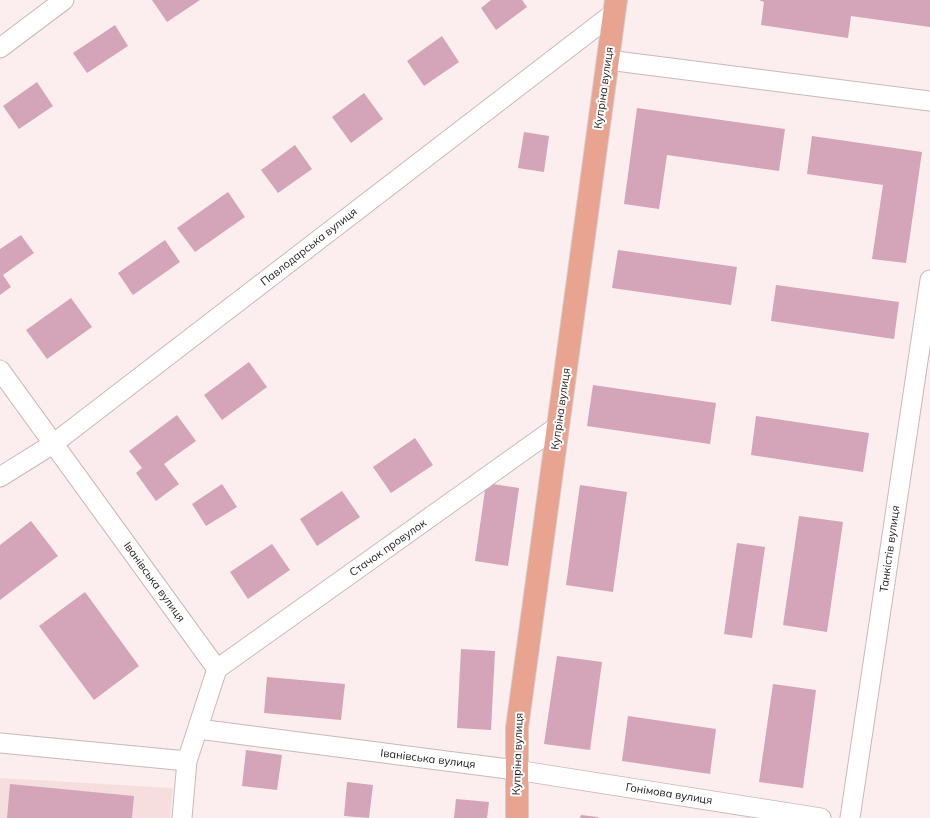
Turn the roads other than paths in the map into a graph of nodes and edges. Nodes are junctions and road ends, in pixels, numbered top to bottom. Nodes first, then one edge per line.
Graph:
1 (64, 0) edge
2 (615, 6) edge
3 (0, 48) edge
4 (608, 60) junction
5 (930, 101) edge
6 (930, 280) edge
7 (0, 370) edge
8 (558, 426) junction
9 (53, 444) junction
10 (0, 477) edge
11 (217, 669) junction
12 (198, 729) junction
13 (0, 743) edge
14 (187, 761) junction
15 (516, 770) junction
16 (182, 818) edge
17 (517, 818) edge
18 (821, 818) edge
19 (850, 818) edge

1 - 3 street
2 - 4 main road, Купріна вулиця
2 - 9 street, Павлодарська вулиця
4 - 5 street
4 - 8 main road, Купріна вулиця
6 - 19 street, Танкістів вулиця
7 - 9 street, Іванівська вулиця
8 - 11 street, Стачок провулок
8 - 15 main road, Купріна вулиця
9 - 10 street, Павлодарська вулиця
9 - 11 street, Іванівська вулиця
11 - 12 street
12 - 14 street
12 - 15 street, Іванівська вулиця
13 - 14 street
14 - 16 street
15 - 17 main road, Купріна вулиця
15 - 18 street, Гонімова вулиця

